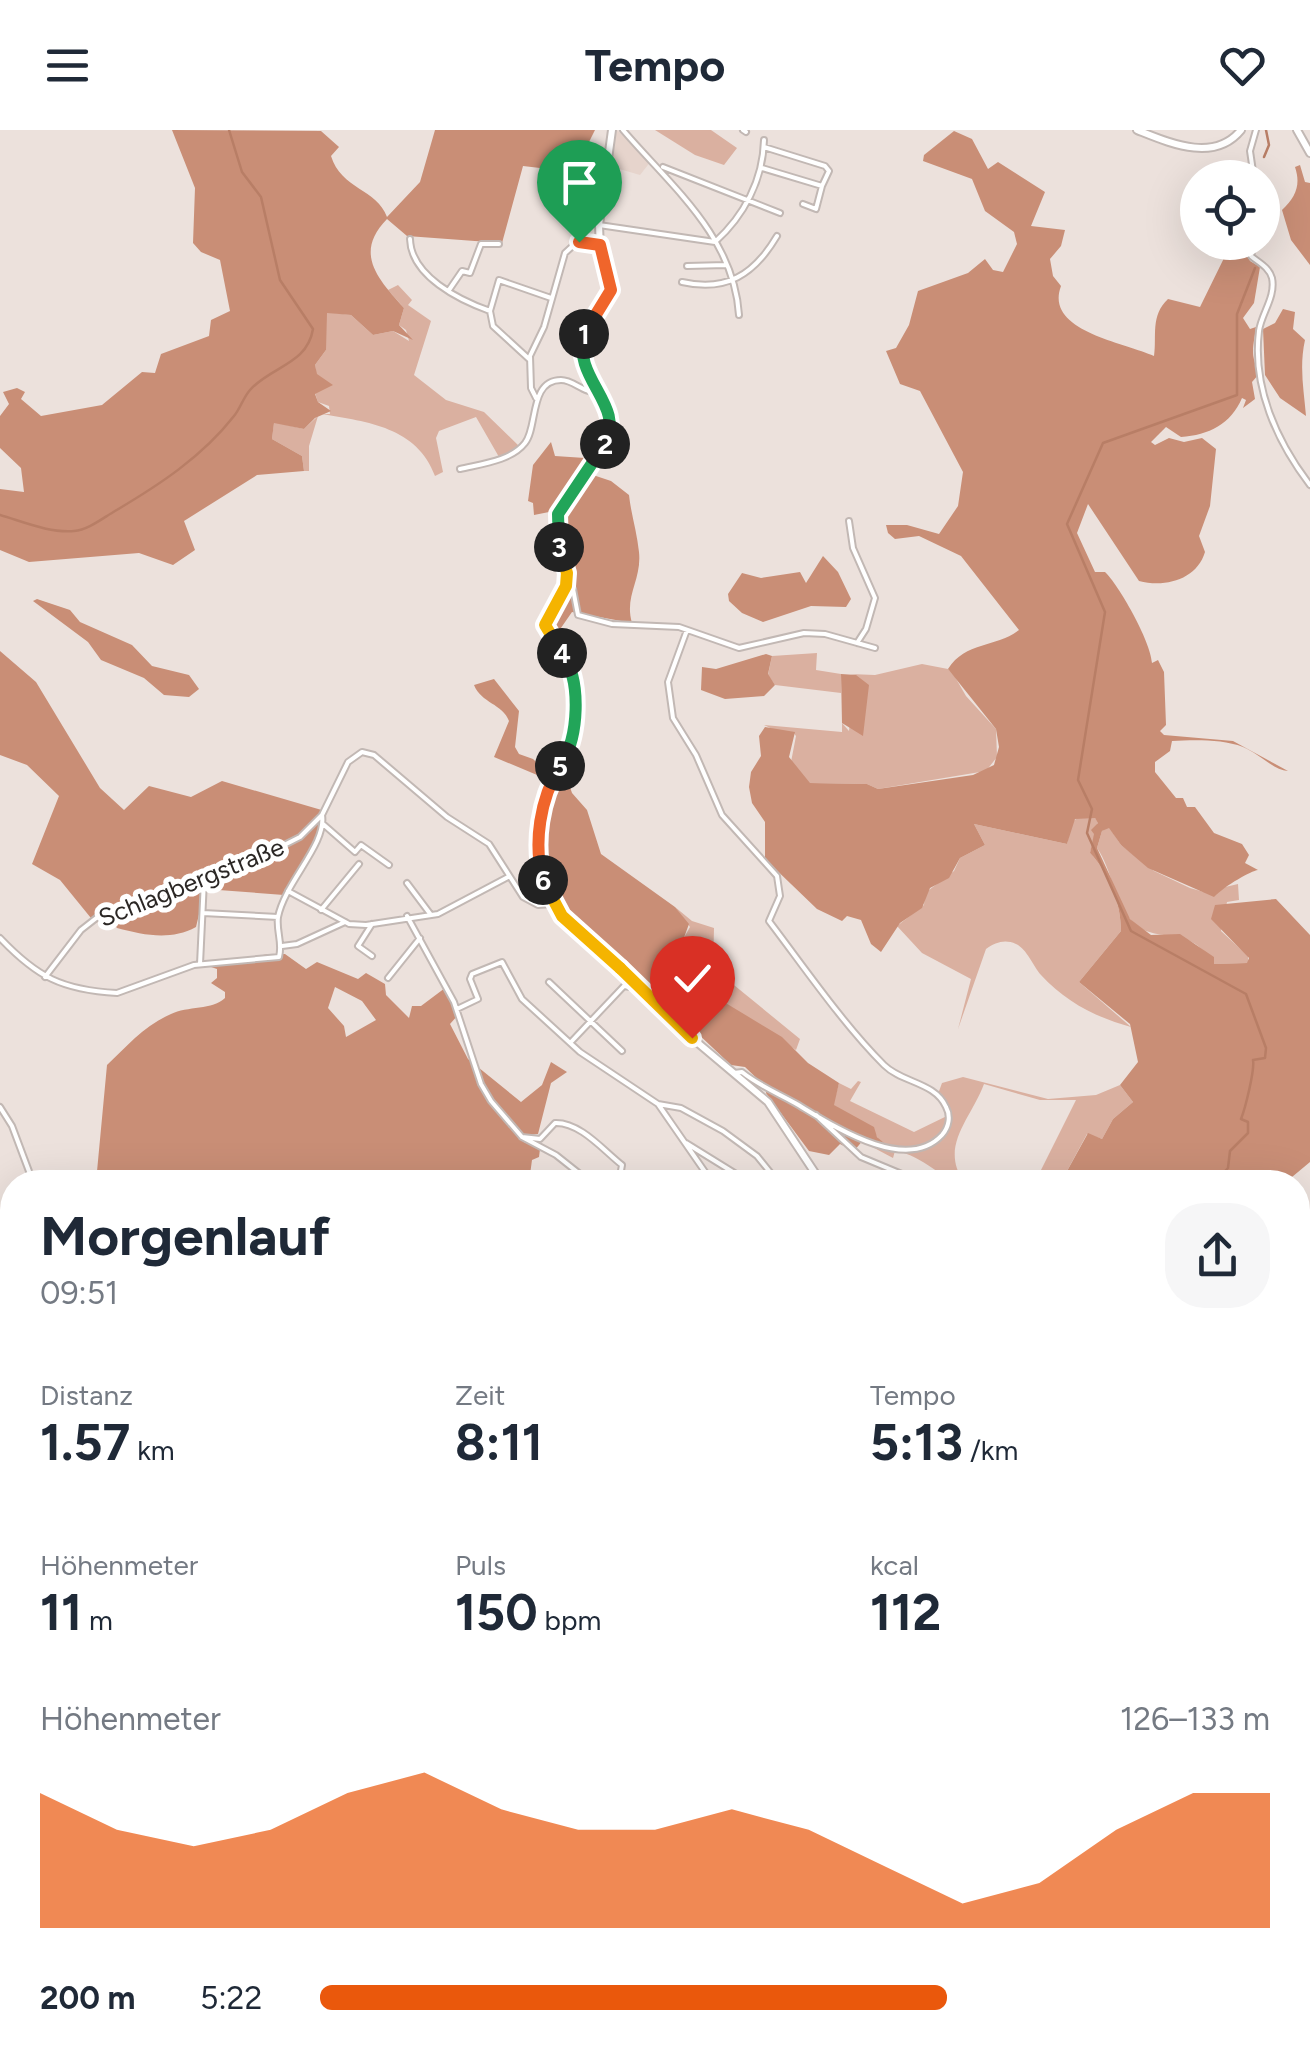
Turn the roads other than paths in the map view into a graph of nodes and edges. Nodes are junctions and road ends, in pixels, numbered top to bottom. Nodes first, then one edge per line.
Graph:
1 (612, 130) edge
2 (623, 130) edge
3 (1137, 130) edge
4 (1241, 130) edge
5 (1256, 130) edge
6 (1297, 130) edge
7 (764, 140) dead end
8 (764, 148) junction
9 (1310, 153) edge
10 (1251, 160) edge
11 (659, 166) junction
12 (761, 168) junction
13 (822, 186) junction
14 (748, 202) junction
15 (803, 204) dead end
16 (780, 213) dead end
17 (598, 225) junction
18 (777, 236) dead end
19 (410, 239) dead end
20 (715, 242) junction
21 (499, 244) dead end
22 (600, 245) junction
23 (1256, 260) edge
24 (726, 265) junction
25 (687, 266) dead end
26 (734, 280) junction
27 (682, 282) dead end
28 (449, 290) junction
29 (551, 298) junction
30 (490, 311) junction
31 (740, 315) dead end
32 (530, 359) junction
33 (597, 392) junction
34 (536, 398) junction
35 (460, 469) dead end
36 (1310, 485) edge
37 (848, 522) dead end
38 (566, 586) junction
39 (686, 630) junction
40 (857, 642) junction
41 (875, 648) dead end
42 (322, 816) junction
43 (324, 824) junction
44 (359, 864) dead end
45 (388, 865) dead end
46 (508, 877) junction
47 (204, 880) junction
48 (408, 883) dead end
49 (288, 891) junction
50 (553, 904) junction
51 (322, 910) junction
52 (203, 913) junction
53 (406, 916) junction
54 (431, 916) junction
55 (278, 918) junction
56 (345, 922) junction
57 (372, 924) junction
58 (0, 938) edge
59 (420, 938) junction
60 (352, 941) dead end
61 (282, 946) junction
62 (358, 946) junction
63 (372, 956) dead end
64 (200, 964) junction
65 (44, 977) junction
66 (388, 978) dead end
67 (549, 982) dead end
68 (640, 987) junction
69 (457, 1008) junction
70 (590, 1018) junction
71 (571, 1042) junction
72 (622, 1051) dead end
73 (734, 1073) junction
74 (658, 1104) junction
75 (0, 1107) edge
76 (816, 1115) junction
77 (522, 1137) junction
78 (685, 1143) junction
79 (28, 1170) edge
80 (575, 1170) edge
81 (622, 1170) edge
82 (704, 1170) edge
83 (730, 1170) edge
84 (768, 1170) edge
85 (814, 1170) edge
86 (893, 1170) edge

1 - 17 main road
2 - 11 street
3 - 4 main road
5 - 10 street
6 - 9 main road
7 - 8 street
8 - 12 street
8 - 13 street
11 - 14 street
11 - 20 street
12 - 13 street
12 - 14 street
13 - 15 street
14 - 16 street
14 - 20 street
17 - 20 street
17 - 22 main road
18 - 26 street
19 - 28 street
20 - 24 street
21 - 28 street
22 - 29 street
22 - 33 main road
23 - 36 street
24 - 25 street
24 - 26 street
26 - 27 street
26 - 31 street
28 - 30 street
29 - 30 street
29 - 32 street
30 - 32 street
32 - 34 street
33 - 34 street
33 - 38 main road
34 - 35 street
37 - 40 street
38 - 39 street
38 - 50 main road
39 - 40 street
39 - 76 street
40 - 41 street
42 - 43 street
42 - 46 street, Schlagbergstraße
42 - 47 street, Schlagbergstraße
43 - 45 street
43 - 49 street
44 - 51 street
46 - 50 street, Schlagbergstraße
46 - 54 street
47 - 52 street
47 - 65 street, Schlagbergstraße
48 - 54 street
49 - 51 street
49 - 55 street
50 - 68 main road
51 - 56 street
52 - 55 street
52 - 64 street
53 - 54 street
53 - 57 street
53 - 59 street
55 - 61 street
56 - 57 street
56 - 61 street
57 - 62 street
58 - 65 street
59 - 66 street
59 - 69 street
60 - 62 street
61 - 64 street
62 - 63 street
64 - 65 street
67 - 70 street
68 - 70 street
68 - 73 main road
69 - 71 street
69 - 77 street
70 - 71 street
70 - 72 street
71 - 74 street
73 - 76 street
73 - 85 main road
74 - 78 street
74 - 84 street
75 - 79 street
76 - 86 street
77 - 80 street
77 - 81 street
78 - 82 street
78 - 83 street

